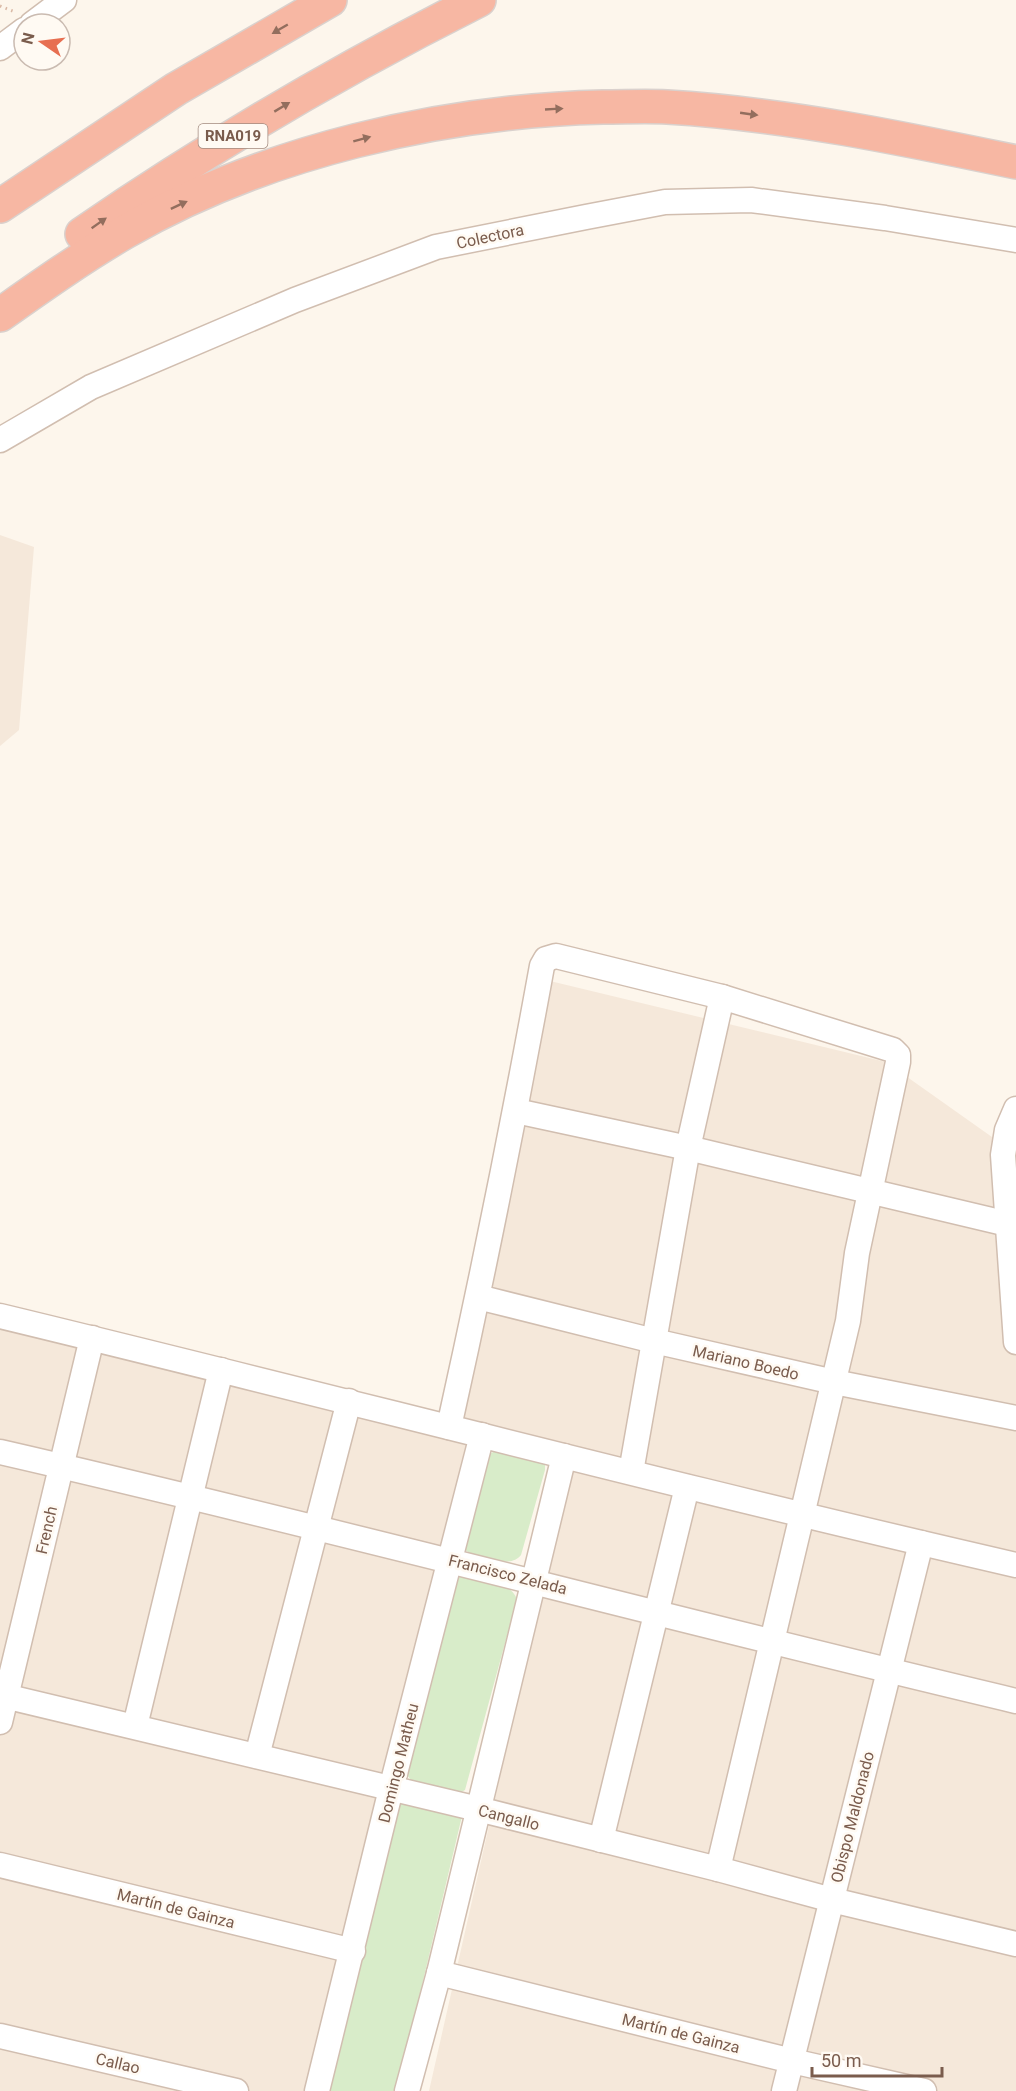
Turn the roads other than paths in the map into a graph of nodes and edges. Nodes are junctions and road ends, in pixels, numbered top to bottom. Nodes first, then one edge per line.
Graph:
1 (64, 0) edge
2 (287, 0) edge
3 (330, 0) edge
4 (479, 0) edge
5 (48, 12) edge
6 (1016, 162) edge
7 (0, 205) edge
8 (1016, 240) edge
9 (0, 292) edge
10 (0, 315) edge
11 (0, 440) edge
12 (723, 997) junction
13 (1016, 1109) edge
14 (516, 1111) junction
15 (688, 1148) junction
16 (871, 1191) junction
17 (1008, 1224) junction
18 (478, 1297) junction
19 (0, 1316) edge
20 (92, 1338) junction
21 (654, 1341) junction
22 (1016, 1342) edge
23 (221, 1370) junction
24 (834, 1382) junction
25 (349, 1401) junction
26 (1016, 1418) edge
27 (449, 1427) junction
28 (482, 1435) junction
29 (0, 1452) edge
30 (564, 1456) junction
31 (61, 1466) junction
32 (631, 1473) junction
33 (687, 1488) junction
34 (191, 1498) junction
35 (801, 1516) junction
36 (316, 1527) junction
37 (921, 1543) junction
38 (450, 1559) junction
39 (1016, 1564) edge
40 (534, 1581) junction
41 (657, 1611) junction
42 (771, 1642) junction
43 (889, 1671) junction
44 (3, 1696) edge
45 (1016, 1701) edge
46 (0, 1722) edge
47 (135, 1726) junction
48 (257, 1756) junction
49 (391, 1789) junction
50 (478, 1809) junction
51 (601, 1840) junction
52 (0, 1864) edge
53 (717, 1869) junction
54 (832, 1900) junction
55 (1016, 1944) edge
56 (353, 1951) junction
57 (439, 1972) junction
58 (0, 2036) edge
59 (792, 2061) junction
60 (184, 2085) edge
61 (236, 2091) edge
62 (317, 2091) edge
63 (407, 2091) edge
64 (784, 2091) edge
65 (924, 2091) edge

1 - 5 street
2 - 7 highway
3 -> 7 highway
9 -> 4 highway, RNA019
10 -> 6 highway
8 - 11 street, Colectora
12 - 14 street
12 - 15 street
12 - 16 street
13 - 17 street
14 - 15 street
14 - 18 street
15 - 16 street
15 - 21 street
16 - 17 street
16 - 24 street
17 - 22 street
18 - 21 street, Mariano Boedo
18 - 27 street
19 - 20 street
20 - 23 street
20 - 31 street, French
21 - 24 street, Mariano Boedo
21 - 32 street
23 - 25 street
23 - 34 street
24 - 26 street, Mariano Boedo
24 - 35 street
25 - 27 street
25 - 36 street
27 - 28 street
28 - 30 street
28 - 38 street, Domingo Matheu
29 - 31 street, Francisco Zelada
30 - 32 street
30 - 40 street
31 - 34 street, Francisco Zelada
31 - 44 street, French
32 - 33 street
33 - 35 street
33 - 41 street
34 - 36 street, Francisco Zelada
34 - 47 street
35 - 37 street
35 - 42 street
36 - 38 street, Francisco Zelada
36 - 48 street
37 - 39 street
37 - 43 street, Obispo Maldonado
38 - 40 street, Francisco Zelada
38 - 49 street, Domingo Matheu
40 - 41 street, Francisco Zelada
40 - 50 street
41 - 42 street, Francisco Zelada
41 - 51 street
42 - 43 street, Francisco Zelada
42 - 53 street
43 - 45 street, Francisco Zelada
43 - 54 street, Obispo Maldonado
44 - 46 street, French
44 - 47 street, Cangallo
47 - 48 street, Cangallo
48 - 49 street, Cangallo
49 - 50 street, Cangallo
49 - 56 street, Domingo Matheu
50 - 51 street, Cangallo
50 - 57 street
51 - 53 street, Cangallo
52 - 56 street, Martín de Gainza
53 - 54 street, Cangallo
54 - 55 street, Cangallo
54 - 59 street, Obispo Maldonado
56 - 62 street, Domingo Matheu
57 - 59 street, Martín de Gainza
57 - 63 street
58 - 60 street, Callao
59 - 64 street, Obispo Maldonado
59 - 65 street, Martín de Gainza
60 - 61 street, Callao

